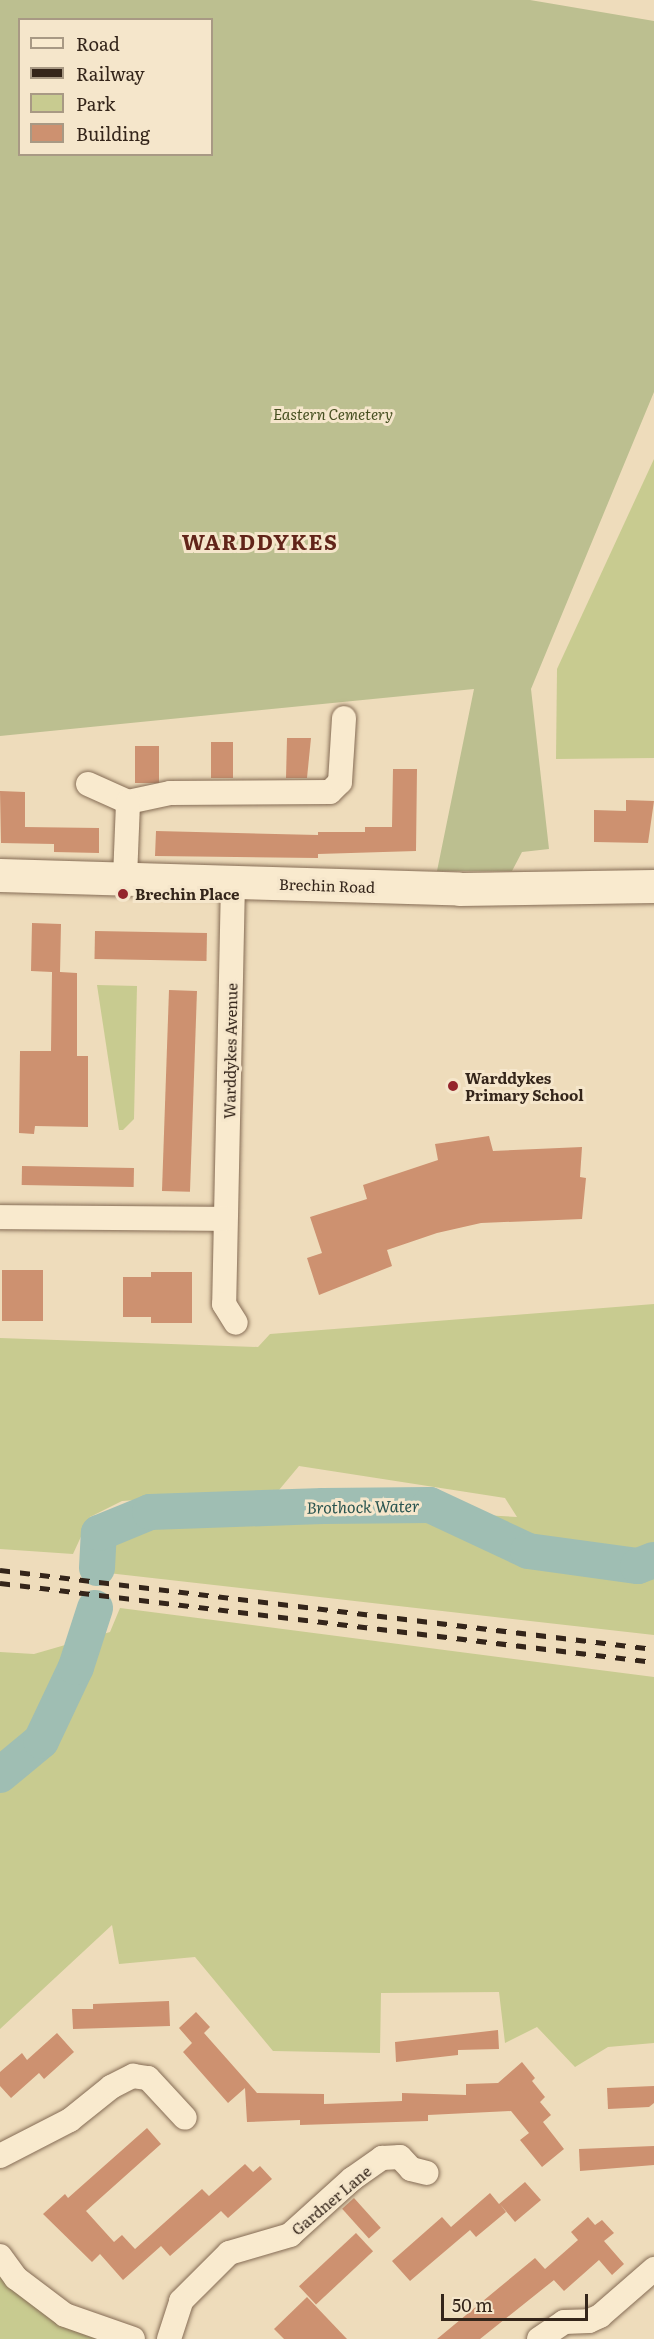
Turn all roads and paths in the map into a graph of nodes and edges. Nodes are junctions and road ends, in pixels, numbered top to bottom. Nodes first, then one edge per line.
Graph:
1 (344, 718) dead end
2 (88, 784) dead end
3 (128, 802) junction
4 (0, 875) edge
5 (125, 879) junction
6 (233, 882) junction
7 (654, 886) edge
8 (0, 1217) edge
9 (225, 1219) junction
10 (236, 1323) dead end
11 (185, 2118) dead end
12 (0, 2156) edge
13 (427, 2172) dead end
14 (0, 2256) edge
15 (654, 2269) edge
16 (133, 2339) edge
17 (169, 2339) edge
18 (539, 2339) edge

1 - 3 street
2 - 3 street
3 - 5 street
4 - 5 street, Brechin Road
5 - 6 street, Brechin Road
6 - 7 street, Brechin Road
6 - 9 street, Warddykes Avenue
8 - 9 street
9 - 10 street, Warddykes Avenue
11 - 12 street
13 - 17 street, Gardner Lane
14 - 16 street
15 - 18 street

